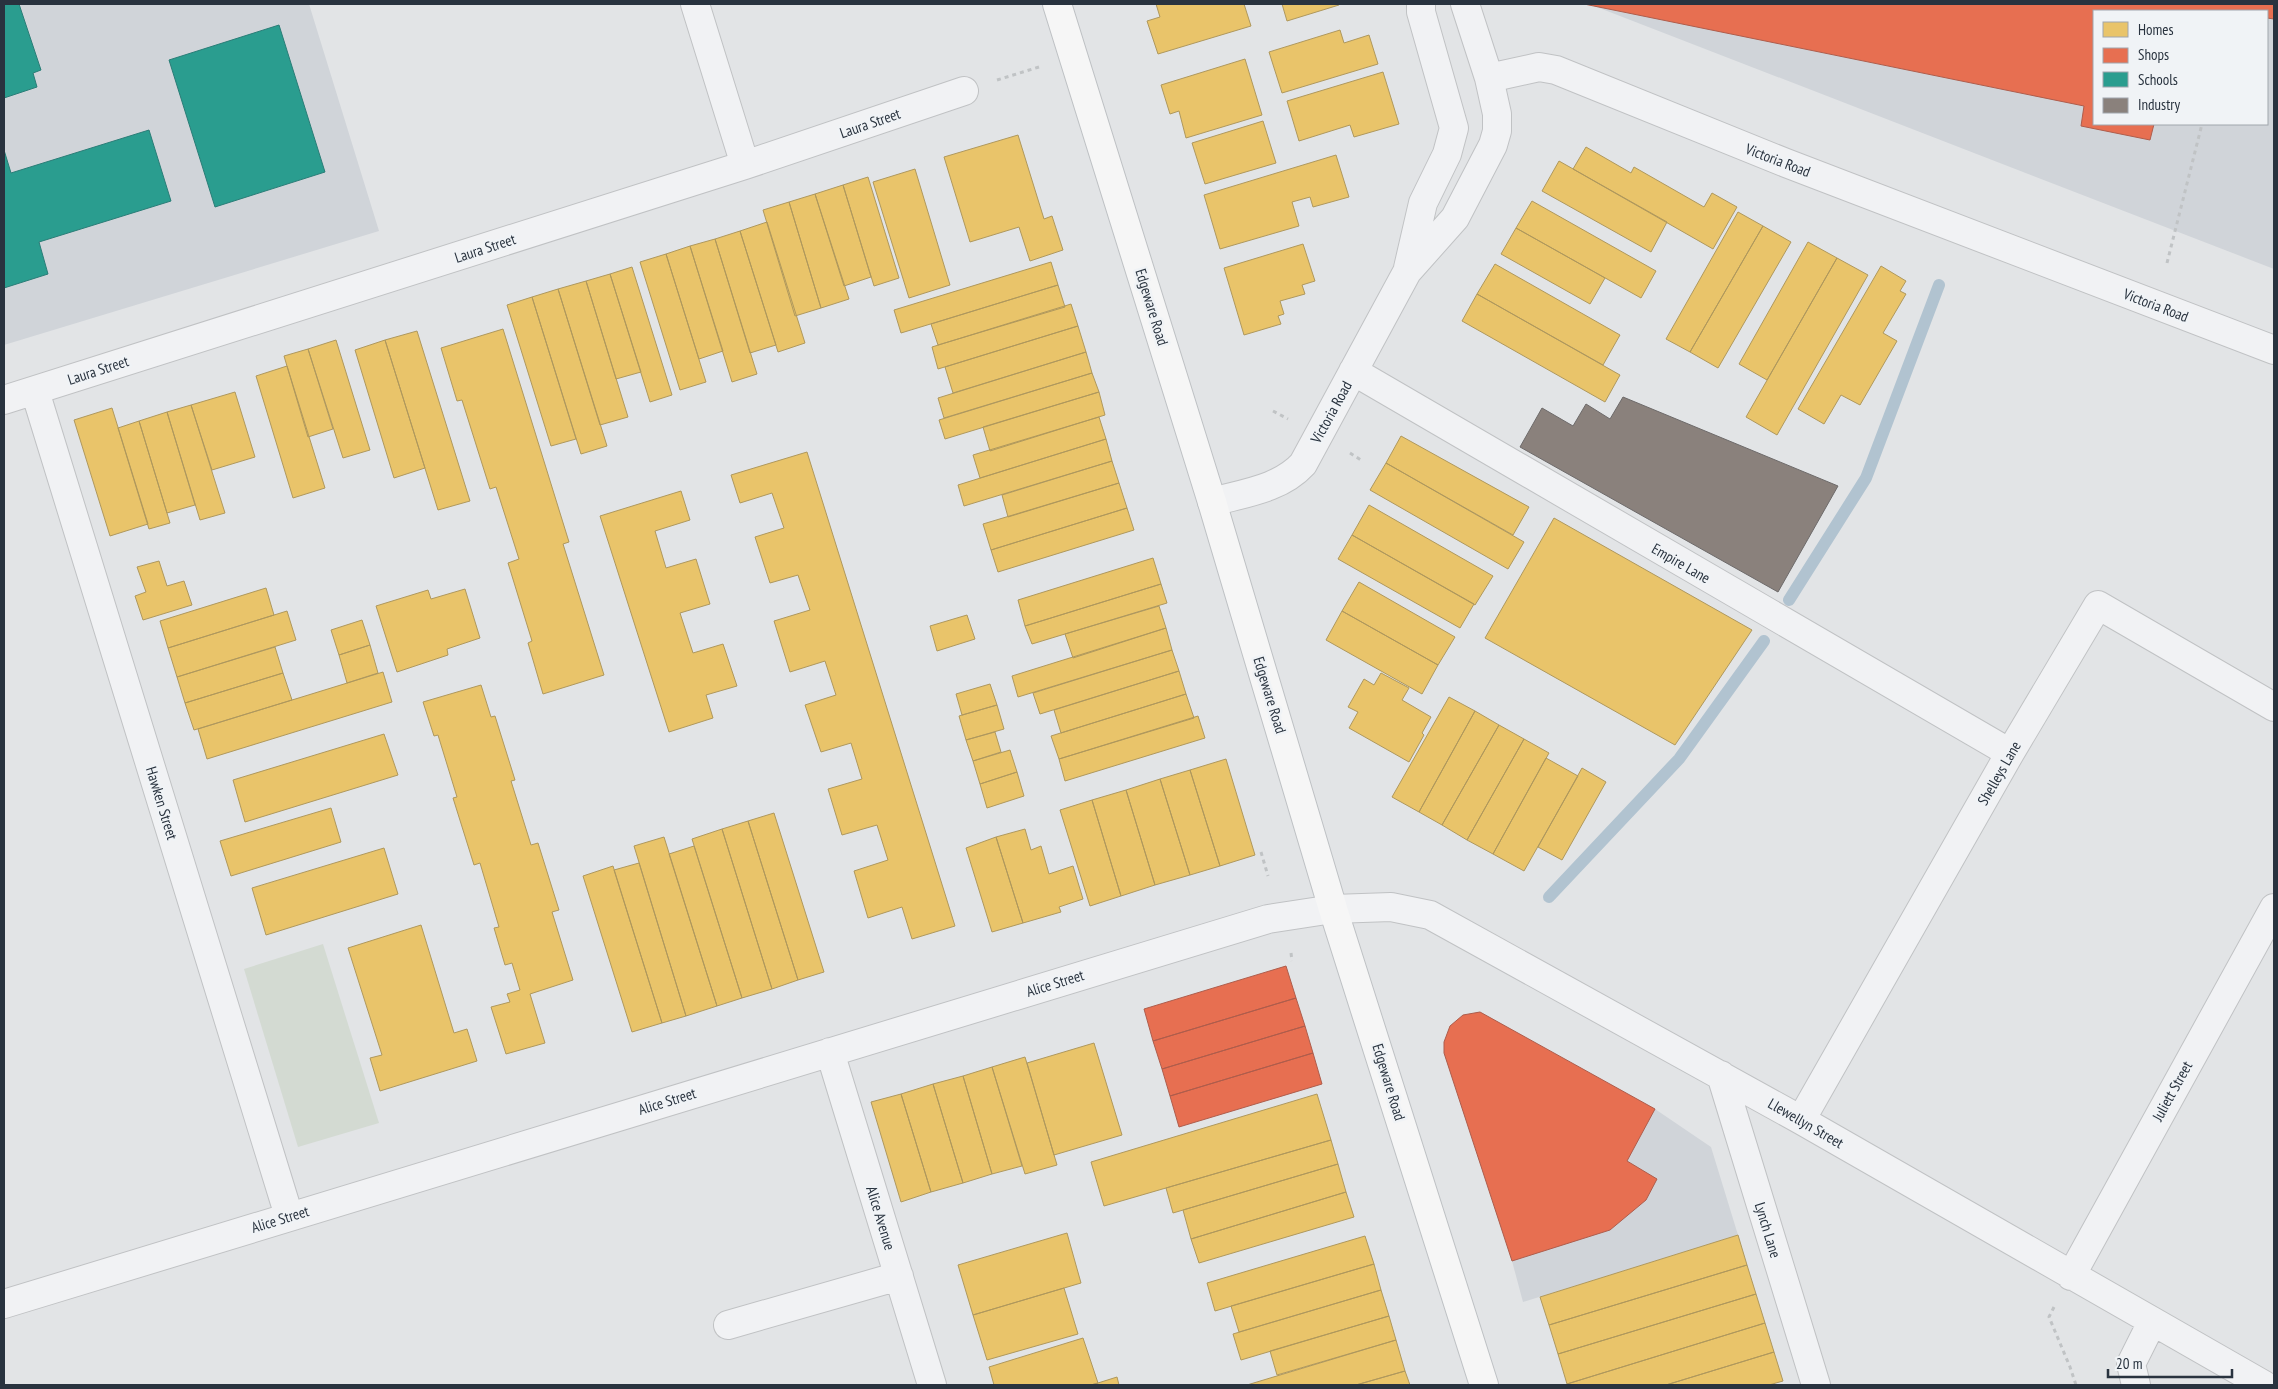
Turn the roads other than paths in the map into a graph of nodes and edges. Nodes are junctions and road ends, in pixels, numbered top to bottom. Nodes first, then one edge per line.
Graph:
1 (695, 4) edge
2 (1057, 4) edge
3 (1421, 4) edge
4 (1464, 4) edge
5 (1489, 78) junction
6 (964, 91) road end
7 (745, 165) junction
8 (1407, 272) junction
9 (2274, 350) edge
10 (1354, 371) junction
11 (35, 391) junction
12 (4, 400) edge
13 (1212, 502) junction
14 (2274, 707) edge
15 (2010, 753) junction
16 (2274, 908) edge
17 (1333, 909) junction
18 (830, 1052) junction
19 (1721, 1075) junction
20 (1801, 1120) junction
21 (289, 1216) junction
22 (899, 1276) junction
23 (2071, 1276) junction
24 (4, 1304) edge
25 (2152, 1322) junction
26 (728, 1325) dead end
27 (932, 1385) edge
28 (1484, 1385) edge
29 (1816, 1385) edge
30 (2136, 1385) edge
31 (2264, 1385) edge

1 - 7 street
2 - 13 main road, Edgeware Road
3 - 8 street, Victoria Road
4 - 5 street
5 - 8 street, Victoria Road
5 - 9 street, Victoria Road
6 - 7 street, Laura Street
7 - 11 street, Laura Street
8 - 10 street, Victoria Road
10 - 13 street, Victoria Road
10 - 15 street, Empire Lane
11 - 12 street, Laura Street
11 - 21 street, Hawken Street
13 - 17 main road, Edgeware Road
14 - 15 street, Shelleys Lane
15 - 20 street, Shelleys Lane
16 - 23 street, Juliett Street
17 - 18 street, Alice Street
17 - 19 street, Llewellyn Street
17 - 28 main road, Edgeware Road
18 - 21 street, Alice Street
18 - 22 street, Alice Avenue
19 - 20 street, Llewellyn Street
19 - 29 street, Lynch Lane
20 - 23 street, Llewellyn Street
21 - 24 street, Alice Street
22 - 26 street
22 - 27 street, Alice Avenue
23 - 25 street, Llewellyn Street
25 - 30 street
25 - 31 street, Llewellyn Street

